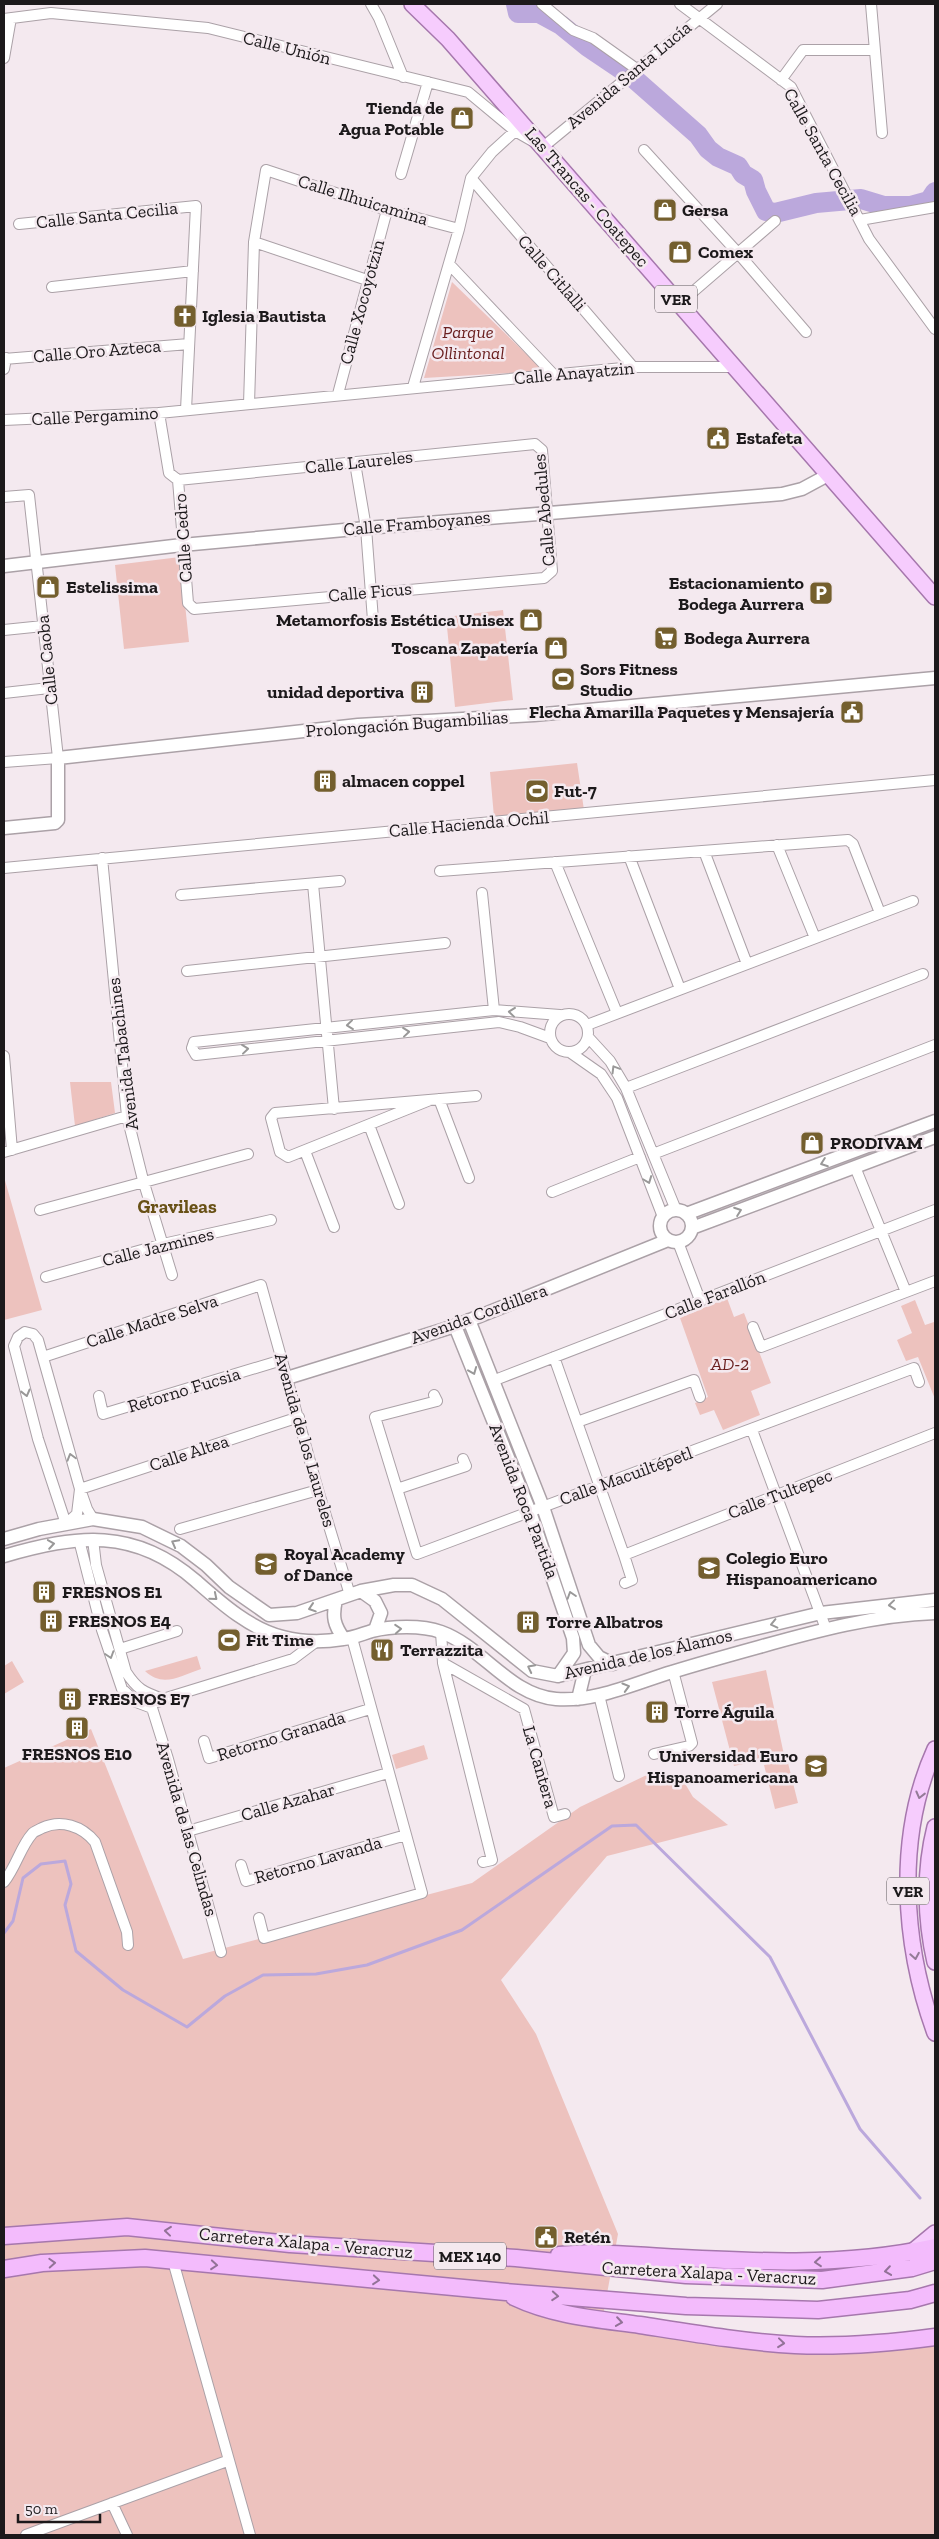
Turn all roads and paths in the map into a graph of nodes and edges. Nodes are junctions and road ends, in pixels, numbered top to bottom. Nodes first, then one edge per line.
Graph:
1 (371, 4) edge
2 (412, 4) edge
3 (542, 4) edge
4 (680, 4) edge
5 (716, 4) edge
6 (871, 4) edge
7 (699, 17) junction
8 (6, 21) edge
9 (875, 50) junction
10 (4, 58) edge
11 (638, 70) junction
12 (403, 77) junction
13 (781, 80) junction
14 (428, 82) junction
15 (515, 131) junction
16 (882, 133) dead end
17 (543, 147) junction
18 (644, 150) dead end
19 (401, 174) dead end
20 (471, 178) junction
21 (935, 208) edge
22 (387, 210) junction
23 (860, 220) junction
24 (775, 221) dead end
25 (19, 224) dead end
26 (459, 229) junction
27 (254, 242) junction
28 (738, 253) junction
29 (449, 264) junction
30 (193, 271) junction
31 (367, 280) junction
32 (52, 287) dead end
33 (680, 303) junction
34 (935, 329) edge
35 (806, 332) dead end
36 (189, 344) junction
37 (5, 359) edge
38 (633, 367) junction
39 (735, 367) junction
40 (4, 369) edge
41 (554, 375) junction
42 (413, 387) junction
43 (338, 394) junction
44 (249, 404) junction
45 (186, 410) junction
46 (159, 413) junction
47 (4, 420) edge
48 (539, 446) joint
49 (355, 463) junction
50 (828, 475) junction
51 (178, 480) junction
52 (4, 498) edge
53 (547, 512) junction
54 (366, 528) junction
55 (182, 545) junction
56 (36, 563) junction
57 (4, 566) edge
58 (549, 575) joint
59 (372, 592) junction
60 (935, 597) edge
61 (190, 607) joint
62 (373, 620) dead end
63 (43, 626) junction
64 (4, 630) edge
65 (935, 678) edge
66 (49, 688) junction
67 (4, 693) edge
68 (58, 758) junction
69 (4, 762) edge
70 (935, 780) edge
71 (4, 828) edge
72 (777, 845) junction
73 (704, 851) junction
74 (630, 856) junction
75 (102, 858) junction
76 (555, 862) junction
77 (4, 868) edge
78 (440, 871) dead end
79 (340, 881) dead end
80 (313, 884) junction
81 (482, 893) dead end
82 (181, 895) dead end
83 (912, 901) dead end
84 (880, 913) junction
85 (815, 938) junction
86 (444, 943) dead end
87 (318, 957) junction
88 (747, 964) junction
89 (187, 971) dead end
90 (923, 974) dead end
91 (680, 989) junction
92 (494, 1010) junction
93 (618, 1013) junction
94 (452, 1014) junction
95 (560, 1015) junction
96 (587, 1025) junction
97 (454, 1027) junction
98 (326, 1028) junction
99 (588, 1037) junction
100 (550, 1038) junction
101 (327, 1041) junction
102 (935, 1045) edge
103 (571, 1053) junction
104 (4, 1056) edge
105 (626, 1088) junction
106 (476, 1096) dead end
107 (435, 1100) junction
108 (334, 1109) junction
109 (127, 1116) junction
110 (935, 1121) edge
111 (641, 1123) junction
112 (369, 1125) junction
113 (628, 1128) junction
114 (935, 1137) edge
115 (8, 1151) edge
116 (305, 1151) junction
117 (248, 1154) dead end
118 (653, 1154) junction
119 (640, 1158) junction
120 (855, 1167) junction
121 (469, 1178) dead end
122 (143, 1180) junction
123 (552, 1192) dead end
124 (399, 1204) dead end
125 (40, 1210) dead end
126 (935, 1210) edge
127 (681, 1212) junction
128 (662, 1217) junction
129 (271, 1220) dead end
130 (334, 1227) dead end
131 (692, 1228) junction
132 (880, 1230) junction
133 (673, 1241) junction
134 (163, 1244) junction
135 (172, 1275) dead end
136 (46, 1276) dead end
137 (935, 1281) edge
138 (261, 1285) joint
139 (906, 1292) junction
140 (700, 1300) junction
141 (469, 1320) junction
142 (455, 1326) junction
143 (753, 1326) dead end
144 (43, 1357) junction
145 (554, 1357) junction
146 (282, 1360) junction
147 (287, 1378) junction
148 (495, 1380) junction
149 (919, 1382) dead end
150 (434, 1395) dead end
151 (99, 1396) dead end
152 (700, 1397) dead end
153 (298, 1416) junction
154 (576, 1422) junction
155 (752, 1430) junction
156 (935, 1434) edge
157 (463, 1459) dead end
158 (600, 1487) junction
159 (80, 1489) junction
160 (397, 1489) junction
161 (318, 1490) junction
162 (777, 1495) junction
163 (543, 1507) junction
164 (530, 1512) junction
165 (93, 1519) junction
166 (66, 1524) junction
167 (180, 1529) dead end
168 (4, 1539) edge
169 (93, 1539) junction
170 (79, 1540) junction
171 (624, 1555) junction
172 (4, 1556) edge
173 (625, 1583) dead end
174 (355, 1593) junction
175 (336, 1600) junction
176 (935, 1600) edge
177 (849, 1610) junction
178 (821, 1613) junction
179 (935, 1613) edge
180 (852, 1624) junction
181 (826, 1629) junction
182 (374, 1630) junction
183 (177, 1631) dead end
184 (441, 1632) junction
185 (348, 1638) junction
186 (317, 1641) junction
187 (120, 1649) junction
188 (443, 1663) junction
189 (613, 1664) junction
190 (585, 1670) junction
191 (673, 1671) junction
192 (558, 1676) junction
193 (599, 1695) junction
194 (163, 1699) junction
195 (578, 1699) junction
196 (152, 1708) junction
197 (370, 1709) junction
198 (204, 1741) dead end
199 (935, 1749) edge
200 (654, 1754) dead end
201 (935, 1756) edge
202 (935, 1768) edge
203 (388, 1772) junction
204 (619, 1776) dead end
205 (565, 1814) dead end
206 (935, 1827) edge
207 (188, 1831) junction
208 (406, 1835) junction
209 (483, 1862) dead end
210 (241, 1865) dead end
211 (4, 1882) edge
212 (259, 1918) dead end
213 (128, 1945) dead end
214 (221, 1952) dead end
215 (935, 1962) edge
216 (935, 2033) edge
217 (935, 2233) edge
218 (4, 2236) edge
219 (935, 2247) edge
220 (912, 2252) junction
221 (516, 2258) junction
222 (173, 2261) junction
223 (935, 2261) edge
224 (4, 2269) edge
225 (506, 2292) junction
226 (935, 2293) edge
227 (935, 2337) edge
228 (227, 2461) junction
229 (112, 2504) junction
230 (26, 2535) edge
231 (127, 2535) edge
232 (250, 2535) edge

1 - 12 street
2 - 17 main road, Las Trancas - Coatepec / VER
3 - 11 street
4 - 7 street, Calle Santa Cecilia
5 - 7 street, Avenida Santa Lucía
6 - 9 street
7 - 11 street, Avenida Santa Lucía
7 - 13 street, Calle Santa Cecilia
8 - 10 street
8 - 12 street, Calle Unión
9 - 13 street
9 - 16 street
11 - 17 street, Avenida Santa Lucía
12 - 14 street, Calle Unión
13 - 23 street, Calle Santa Cecilia
14 - 15 street, Calle Unión
14 - 19 street
15 - 17 street, Calle Unión
15 - 20 street
17 - 33 main road, Las Trancas - Coatepec / VER
18 - 28 street
20 - 26 street
20 - 38 street, Calle Citlalli
21 - 23 street
22 - 26 street, Calle Ilhuicamina
22 - 27 street, Calle Ilhuicamina
22 - 31 street, Calle Xocoyotzin
23 - 34 street, Calle Santa Cecilia
24 - 28 street
25 - 30 street, Calle Santa Cecilia
26 - 29 street
27 - 31 street
27 - 44 street
28 - 33 street
28 - 35 street
29 - 41 street
29 - 42 street
30 - 32 street
30 - 36 street
31 - 43 street, Calle Xocoyotzin
33 - 39 main road, Las Trancas - Coatepec / VER
36 - 37 street, Calle Oro Azteca
36 - 45 street
37 - 40 street
38 - 39 street, Calle Anayatzin
38 - 41 street, Calle Anayatzin
39 - 50 main road, Las Trancas - Coatepec / VER
41 - 42 street, Calle Anayatzin
42 - 43 street, Calle Anayatzin
43 - 44 street, Calle Anayatzin
44 - 45 street, Calle Anayatzin
45 - 46 street, Calle Pergamino
46 - 47 street, Calle Pergamino
46 - 51 street, Calle Cedro
48 - 49 street, Calle Laureles
48 - 53 street, Calle Abedules
49 - 51 street, Calle Laureles
49 - 54 street
50 - 53 street, Calle Framboyanes
50 - 60 main road, Las Trancas - Coatepec / VER
51 - 55 street, Calle Cedro
52 - 56 street, Calle Caoba
53 - 54 street, Calle Framboyanes
53 - 58 street, Calle Abedules
54 - 55 street, Calle Framboyanes
54 - 59 street
55 - 56 street, Calle Framboyanes
55 - 61 street, Calle Cedro
56 - 57 street, Calle Framboyanes
56 - 63 street, Calle Caoba
58 - 59 street, Calle Ficus
59 - 61 street, Calle Ficus
59 - 62 street
63 - 64 street
63 - 66 street, Calle Caoba
65 - 68 street, Prolongación Bugambilias
66 - 67 street
66 - 68 street, Calle Caoba
68 - 69 street
68 - 71 street, Calle Caoba
70 - 75 street, Calle Hacienda Ochil
72 - 73 street
72 - 84 street
72 - 85 street
73 - 74 street
73 - 88 street
74 - 76 street
74 - 91 street
75 - 77 street, Calle Hacienda Ochil
75 - 109 street, Avenida Tabachines
76 - 78 street
76 - 93 street
79 - 80 street
80 - 82 street
80 - 87 street
81 - 92 street
83 - 84 street
84 - 85 street
85 - 88 street
86 - 87 street
87 - 89 street
87 - 98 street
88 - 91 street
90 - 105 street
91 - 93 street
92 - 94 street
95 -> 92 street
93 - 96 street
94 - 97 street
94 -> 98 street
95 - 96 street
95 - 100 street
96 - 99 street
97 - 100 street
101 -> 97 street
98 - 101 street
98 -> 101 street
99 - 103 street
105 -> 99 street
100 - 103 street
101 - 108 street
102 - 118 street
103 - 113 street
104 - 115 street
105 - 111 street
106 - 107 street
107 - 108 street
107 - 112 street
107 - 121 street
108 - 116 street
109 - 115 street
109 - 122 street, Avenida Tabachines
110 -> 127 street
111 - 113 street
111 - 118 street
112 - 116 street
112 - 124 street
113 - 119 street
114 - 120 street
116 - 130 street
117 - 122 street
118 - 127 street
119 - 123 street
119 -> 128 street
131 -> 120 street
120 - 132 street
122 - 125 street
122 - 134 street, Avenida Tabachines
126 - 132 street, Calle Farallón
127 - 128 street
127 - 131 street
128 - 133 street
129 - 134 street, Calle Jazmines
131 - 133 street
132 - 139 street
132 - 140 street, Calle Farallón
133 - 140 street
133 - 141 street, Avenida Cordillera
134 - 135 street, Avenida Tabachines
134 - 136 street, Calle Jazmines
137 - 139 street
138 - 144 street, Calle Madre Selva
138 - 146 street, Avenida de los Laureles
139 - 143 street
140 - 145 street, Calle Farallón
141 - 142 street, Avenida Cordillera
141 - 148 street, Avenida Roca Partida
142 - 147 street, Avenida Cordillera
142 -> 164 street, Avenida Roca Partida
159 -> 144 street
144 -> 166 street
145 - 148 street, Calle Farallón
145 - 154 street
146 - 147 street, Avenida de los Laureles
146 - 151 street, Retorno Fucsia
147 - 153 street, Avenida de los Laureles
148 - 163 street, Avenida Roca Partida
149 - 155 street, Calle Macuiltépetl
150 - 160 street
152 - 154 street
153 - 159 street, Calle Altea
153 - 161 street, Avenida de los Laureles
154 - 158 street
155 - 158 street, Calle Macuiltépetl
155 - 162 street
156 - 162 street, Calle Tultepec
157 - 160 street
158 - 163 street, Calle Macuiltépetl
158 - 171 street
159 - 165 street
159 - 166 street
160 - 164 street, Calle Macuiltépetl
161 - 167 street
161 - 174 street, Avenida de los Laureles
162 - 171 street, Calle Tultepec
162 - 178 street
163 - 164 street, Calle Macuiltépetl
189 -> 163 street, Avenida Roca Partida
164 - 192 street, Avenida Roca Partida
165 - 166 street, Avenida de los Álamos
175 -> 165 street, Avenida de los Álamos
166 - 168 street, Avenida de los Álamos
169 - 170 street, Avenida de los Álamos
169 -> 186 street, Avenida de los Álamos
169 - 187 street
172 -> 170 street, Avenida de los Álamos
170 -> 196 street
171 - 173 street
174 - 175 street, Avenida de los Álamos
174 - 182 street
192 -> 174 street, Avenida de los Álamos
175 - 185 street
176 -> 177 street, Avenida de los Álamos
177 - 178 street, Avenida de los Álamos
177 - 180 street
178 - 181 street
178 -> 189 street, Avenida de los Álamos
179 - 180 street, Avenida de los Álamos
180 - 181 street, Avenida de los Álamos
181 - 191 street, Avenida de los Álamos
182 -> 184 street, Avenida de los Álamos
182 - 185 street, Avenida de los Álamos
183 - 187 street
184 - 188 street
184 - 195 street, Avenida de los Álamos
185 - 186 street, Avenida de los Álamos
185 - 197 street
186 - 194 street
187 - 194 street
188 - 205 street, La Cantera
188 - 209 street
189 - 190 street, Avenida de los Álamos
190 - 192 street, Avenida de los Álamos
190 - 195 street
193 -> 191 street, Avenida de los Álamos
191 - 200 street
193 - 195 street, Avenida de los Álamos
193 - 204 street
194 - 196 street
196 - 207 street, Avenida de las Celindas
197 - 198 street, Retorno Granada
197 - 203 street
199 -> 216 main road, VER
201 - 202 main road
203 - 207 street, Calle Azahar
203 - 208 street
206 - 215 main road, VER
207 - 214 street, Avenida de las Celindas
208 - 210 street, Retorno Lavanda
208 - 212 street
211 - 213 street
217 - 220 main road
221 -> 218 highway, Carretera Xalapa - Veracruz / MEX 140
219 - 220 highway
220 -> 221 highway
223 -> 221 highway, Carretera Xalapa - Veracruz / MEX 140
224 -> 222 highway, Carretera Xalapa - Veracruz / MEX 140
222 -> 225 highway, Carretera Xalapa - Veracruz / MEX 140
222 - 228 street
225 -> 226 highway, Carretera Xalapa - Veracruz / MEX 140
225 -> 227 highway
228 - 229 street
228 - 232 street
229 - 230 street
229 - 231 street

